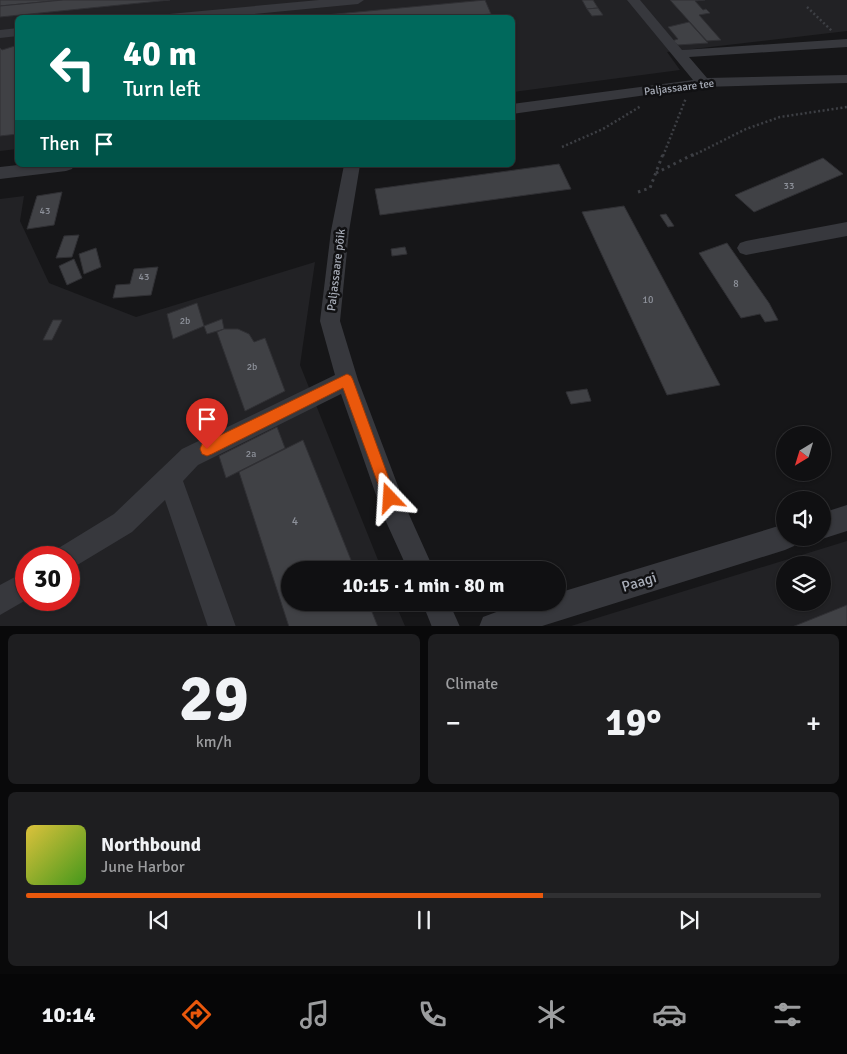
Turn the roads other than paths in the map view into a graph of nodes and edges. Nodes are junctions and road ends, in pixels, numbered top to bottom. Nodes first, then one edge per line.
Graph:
1 (358, 0) edge
2 (633, 0) edge
3 (265, 4) edge
4 (189, 15) edge
5 (15, 32) edge
6 (0, 34) edge
7 (846, 43) edge
8 (679, 54) junction
9 (847, 79) edge
10 (703, 83) junction
11 (515, 109) edge
12 (50, 167) edge
13 (352, 167) edge
14 (0, 173) edge
15 (847, 228) edge
16 (746, 248) dead end
17 (347, 380) junction
18 (169, 476) junction
19 (847, 518) edge
20 (831, 523) edge
21 (776, 540) edge
22 (80, 550) edge
23 (416, 561) edge
24 (15, 591) edge
25 (0, 601) edge
26 (439, 611) edge
27 (222, 626) edge
28 (446, 626) edge
29 (493, 626) edge

1 - 3 street
2 - 8 street
3 - 4 street
5 - 6 street
7 - 8 street
8 - 10 street
9 - 10 street, Paljassaare tee
10 - 11 street, Paljassaare tee
12 - 14 street
13 - 17 street, Paljassaare põik
15 - 16 street
17 - 18 street
17 - 23 street, Paljassaare põik
18 - 22 street
18 - 27 street
19 - 20 street
21 - 29 street, Paagi
24 - 25 street
26 - 28 street

